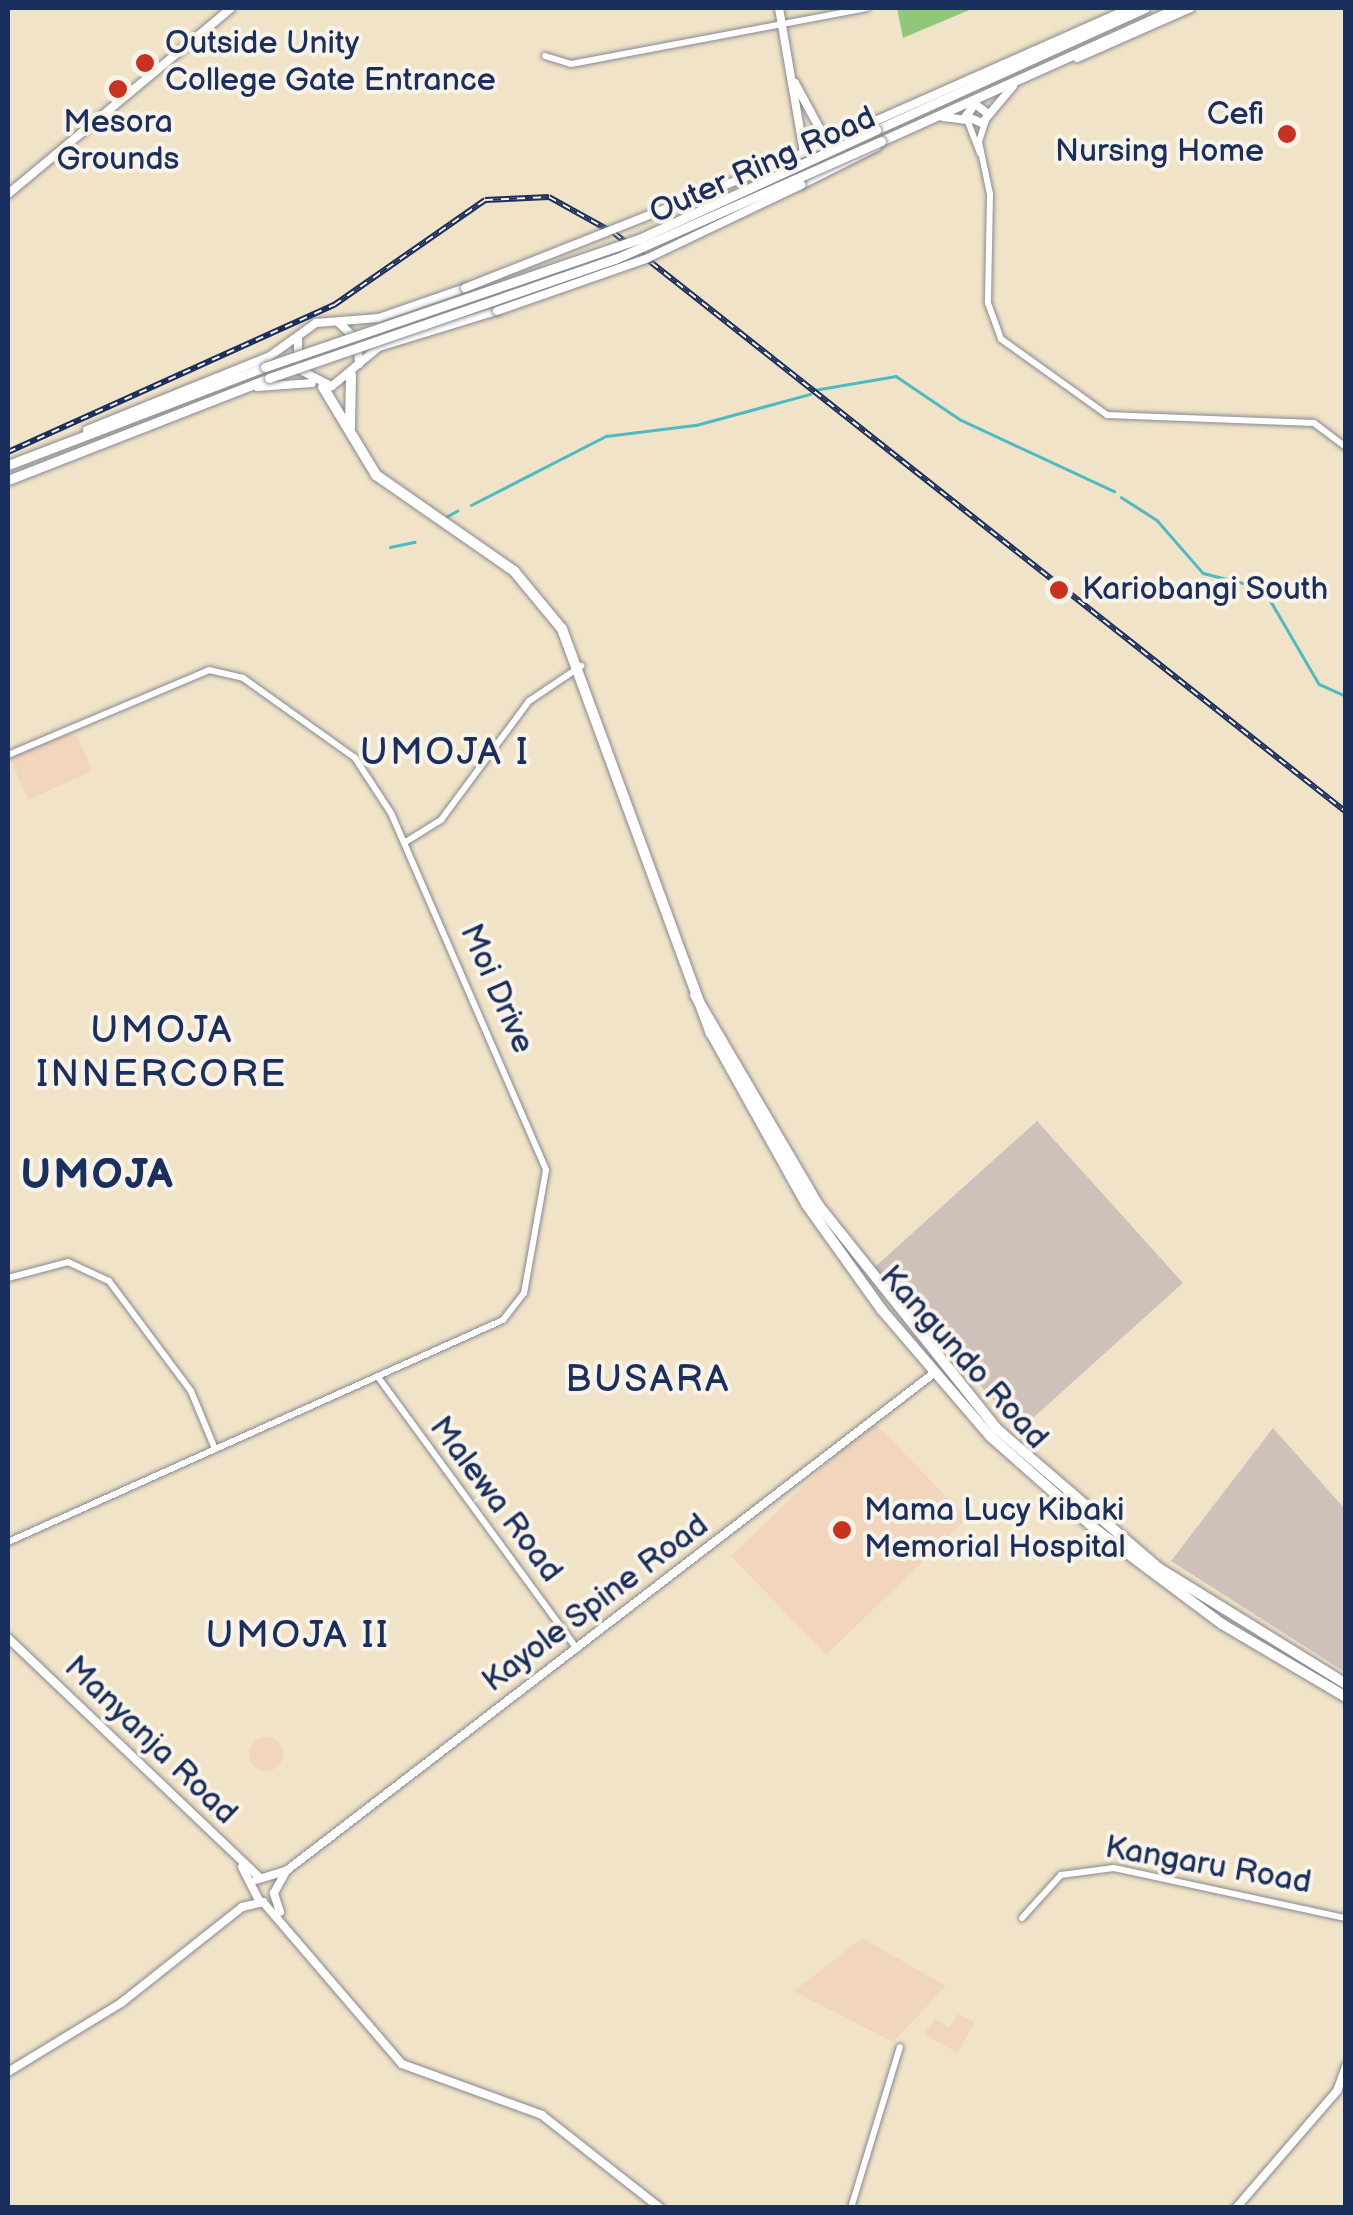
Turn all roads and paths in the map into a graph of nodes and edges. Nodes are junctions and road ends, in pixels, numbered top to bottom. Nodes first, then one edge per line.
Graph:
1 (232, 8) edge
2 (779, 8) edge
3 (867, 8) edge
4 (1131, 8) edge
5 (1145, 8) edge
6 (1176, 8) edge
7 (1192, 8) edge
8 (1156, 22) junction
9 (782, 26) junction
10 (547, 60) dead end
11 (793, 80) junction
12 (972, 104) junction
13 (986, 116) junction
14 (943, 117) junction
15 (968, 121) junction
16 (828, 143) junction
17 (804, 153) junction
18 (981, 155) junction
19 (840, 164) junction
20 (804, 183) junction
21 (8, 194) edge
22 (339, 323) junction
23 (298, 340) junction
24 (355, 371) junction
25 (317, 385) junction
26 (87, 430) junction
27 (350, 434) junction
28 (84, 445) junction
29 (97, 445) junction
30 (1346, 447) edge
31 (8, 465) edge
32 (8, 482) edge
33 (582, 666) junction
34 (8, 755) edge
35 (404, 843) junction
36 (738, 1077) junction
37 (8, 1278) edge
38 (934, 1373) junction
39 (378, 1377) junction
40 (215, 1449) junction
41 (8, 1542) edge
42 (8, 1638) edge
43 (578, 1650) junction
44 (1346, 1684) edge
45 (1346, 1697) edge
46 (241, 1866) junction
47 (286, 1872) junction
48 (262, 1878) junction
49 (251, 1889) junction
50 (275, 1892) junction
51 (261, 1902) junction
52 (242, 1906) junction
53 (280, 1912) junction
54 (1022, 1918) dead end
55 (1346, 1918) edge
56 (900, 2047) dead end
57 (1346, 2066) edge
58 (8, 2072) edge
59 (660, 2208) edge
60 (851, 2208) edge
61 (1236, 2208) edge

1 - 21 main road
2 - 9 main road
3 - 9 street
4 - 16 main road, Outer Ring Road
5 - 26 main road, Outer Ring Road, bridge
6 - 8 main road
6 - 28 main road, Outer Ring Road, bridge
7 - 8 main road
8 - 13 main road
9 - 10 street
9 - 11 main road
11 - 16 main road
11 - 17 main road
12 - 13 main road
12 - 14 main road, Outer Ring Road
12 - 15 main road
13 - 15 main road
13 - 18 street
14 - 15 main road
14 - 19 main road, Outer Ring Road
15 - 18 street
16 - 17 main road, Outer Ring Road
16 - 19 main road
17 - 20 main road
17 - 22 main road, Outer Ring Road, bridge
18 - 30 street
19 - 20 main road, Outer Ring Road
20 - 24 main road, Outer Ring Road, bridge
22 - 23 main road, Outer Ring Road
22 - 24 main road
23 - 25 main road
23 - 26 main road, Outer Ring Road
24 - 25 main road
24 - 27 highway
25 - 27 highway, Kangundo Road
25 - 29 main road
26 - 31 main road, Outer Ring Road
27 - 33 highway, Kangundo Road
28 - 29 main road
28 - 32 main road, Outer Ring Road
29 - 32 main road
33 - 35 street
33 - 36 highway, Kangundo Road
34 - 35 street, Moi Drive
35 - 39 street, Moi Drive
36 - 38 highway, Kangundo Road
36 - 44 highway, Kangundo Road
37 - 40 street
38 - 43 main road, Kayole Spine Road
38 - 45 highway, Kangundo Road
39 - 40 street, Moi Drive
39 - 43 street, Malewa Road
40 - 41 street, Moi Drive
42 - 46 main road, Manyanja Road
43 - 47 main road, Kayole Spine Road
46 - 48 main road, Manyanja Road
46 - 49 main road
47 - 48 main road
47 - 50 main road
48 - 49 main road
48 - 50 main road, Manyanja Road
49 - 51 main road
49 - 52 main road
50 - 51 main road
50 - 53 main road
51 - 52 main road
51 - 53 main road
52 - 58 main road
53 - 59 main road
54 - 55 street, Kangaru Road
56 - 60 street
57 - 61 main road

